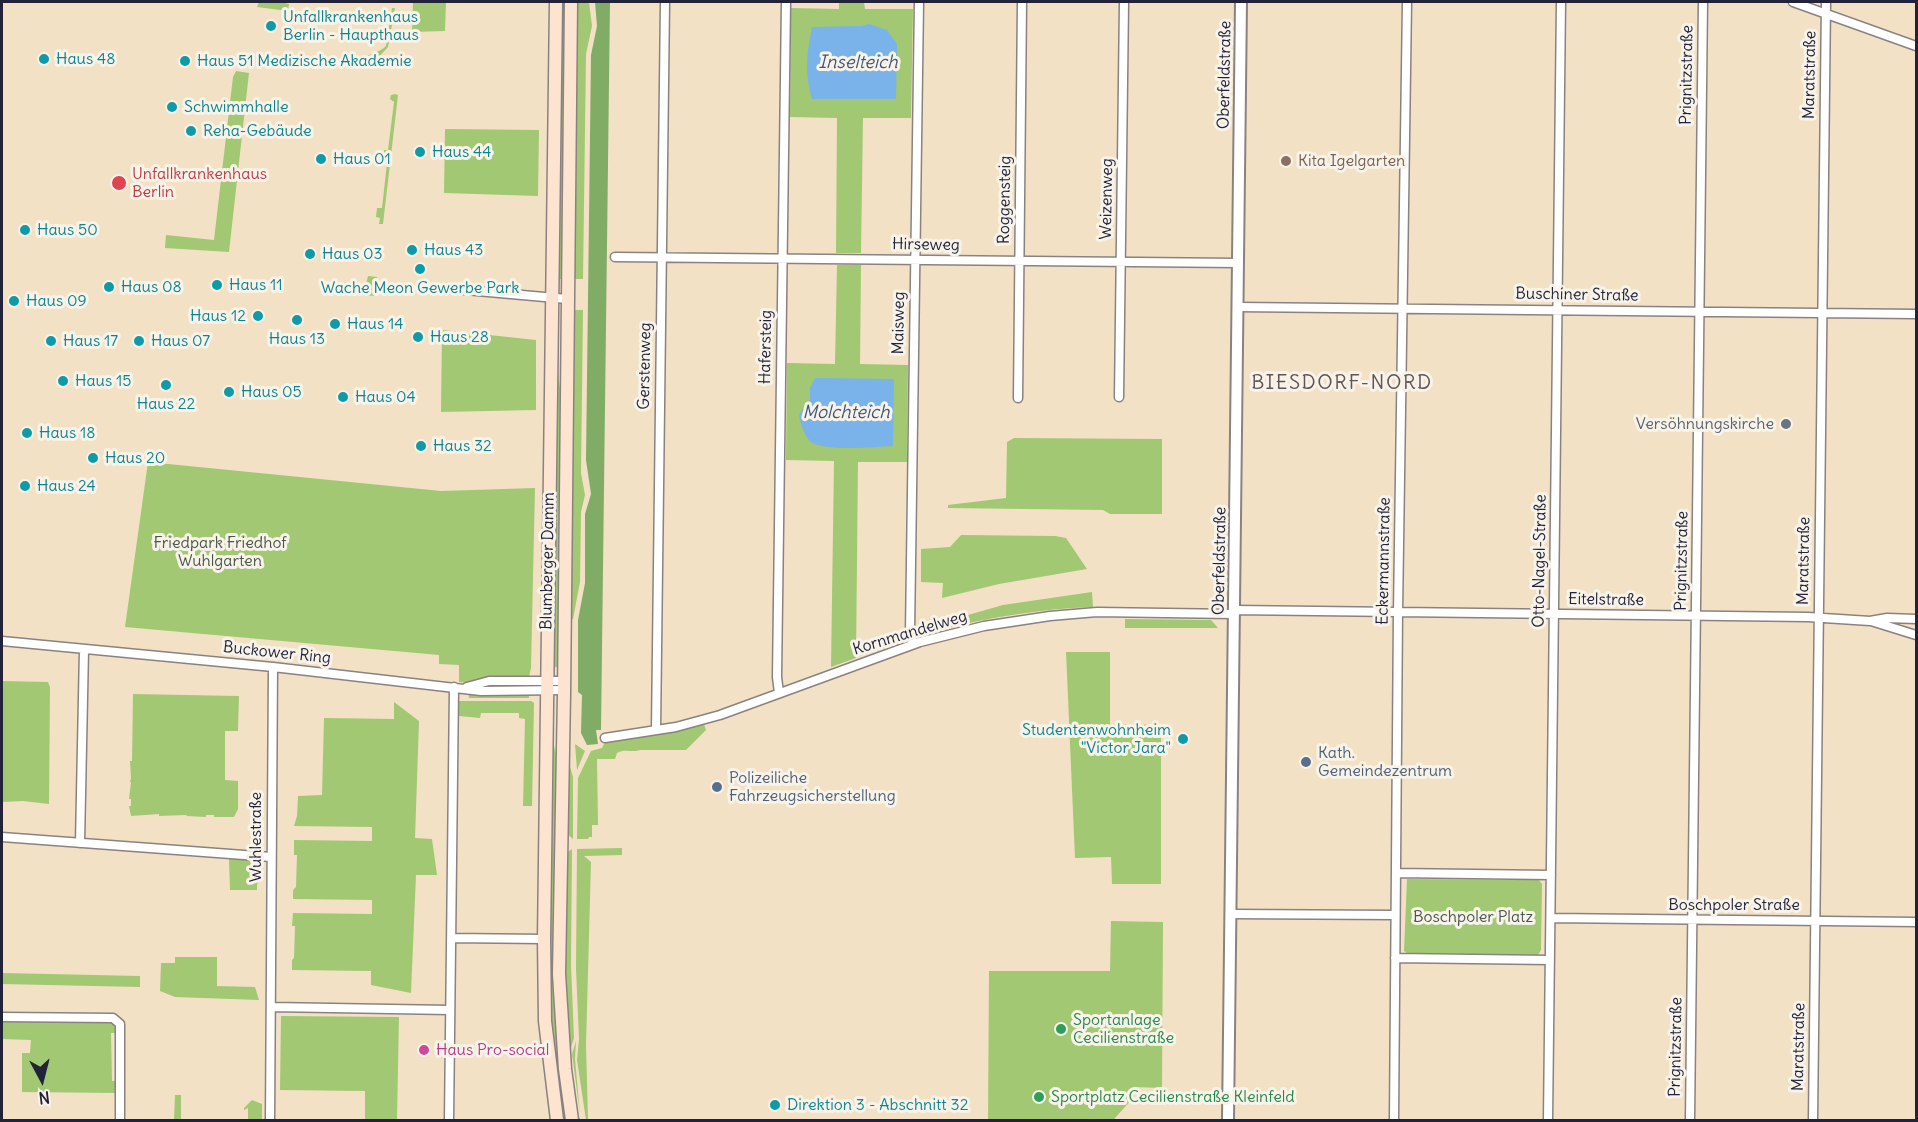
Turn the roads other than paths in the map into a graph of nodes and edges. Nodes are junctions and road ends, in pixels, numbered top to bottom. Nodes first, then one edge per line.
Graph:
1 (556, 2) edge
2 (571, 2) edge
3 (665, 2) edge
4 (786, 2) edge
5 (919, 2) edge
6 (1022, 2) edge
7 (1124, 2) edge
8 (1241, 2) edge
9 (1407, 2) edge
10 (1561, 2) edge
11 (1703, 2) edge
12 (1793, 2) edge
13 (1826, 2) edge
14 (1825, 13) junction
15 (1917, 46) edge
16 (615, 257) dead end
17 (661, 257) junction
18 (782, 258) junction
19 (915, 260) junction
20 (1019, 262) junction
21 (1122, 262) junction
22 (1238, 263) junction
23 (443, 288) dead end
24 (552, 299) junction
25 (567, 299) junction
26 (1238, 307) junction
27 (1403, 309) junction
28 (1557, 310) junction
29 (1700, 312) junction
30 (1822, 313) junction
31 (1917, 314) edge
32 (1119, 397) dead end
33 (1018, 398) dead end
34 (1234, 612) junction
35 (1398, 612) junction
36 (1554, 614) junction
37 (1696, 615) junction
38 (1818, 617) junction
39 (1917, 619) edge
40 (1870, 621) junction
41 (1917, 635) edge
42 (2, 641) edge
43 (913, 644) junction
44 (84, 649) junction
45 (273, 667) junction
46 (548, 686) junction
47 (564, 686) junction
48 (454, 687) junction
49 (779, 693) junction
50 (656, 730) junction
51 (604, 738) dead end
52 (2, 837) edge
53 (80, 843) junction
54 (272, 857) junction
55 (1396, 873) junction
56 (1551, 876) junction
57 (1231, 914) junction
58 (1395, 915) junction
59 (1551, 918) junction
60 (1692, 919) junction
61 (1815, 920) junction
62 (1917, 922) edge
63 (451, 938) junction
64 (544, 939) junction
65 (1395, 958) junction
66 (1550, 960) junction
67 (271, 1007) junction
68 (450, 1010) junction
69 (2, 1017) edge
70 (120, 1120) edge
71 (270, 1120) edge
72 (449, 1120) edge
73 (557, 1120) edge
74 (572, 1120) edge
75 (1228, 1120) edge
76 (1394, 1120) edge
77 (1548, 1120) edge
78 (1690, 1120) edge
79 (1813, 1120) edge

1 - 24 main road, Blumberger Damm
2 - 25 main road, Blumberger Damm
3 - 17 street, Gerstenweg
4 - 18 street, Hafersteig
5 - 19 street, Maisweg
6 - 20 street, Roggensteig
7 - 21 street, Weizenweg
8 - 22 street, Oberfeldstraße
9 - 27 street, Eckermannstraße
10 - 28 street, Otto-Nagel-Straße
11 - 29 street, Prignitzstraße
12 - 14 street
13 - 14 street, Maratstraße
14 - 15 street
14 - 30 street, Maratstraße
16 - 17 street, Hirseweg
17 - 18 street, Hirseweg
17 - 50 street, Gerstenweg
18 - 19 street, Hirseweg
18 - 49 street, Hafersteig
19 - 20 street, Hirseweg
19 - 43 street, Maisweg
20 - 21 street, Hirseweg
20 - 33 street, Roggensteig
21 - 22 street, Hirseweg
21 - 32 street, Weizenweg
22 - 26 street, Oberfeldstraße
23 - 24 street
24 - 25 street
24 - 46 main road, Blumberger Damm
25 - 47 main road, Blumberger Damm
26 - 27 street, Buschiner Straße
26 - 34 street, Oberfeldstraße
27 - 28 street, Buschiner Straße
27 - 35 street, Eckermannstraße
28 - 29 street, Buschiner Straße
28 - 36 street, Otto-Nagel-Straße
29 - 30 street, Buschiner Straße
29 - 37 street, Prignitzstraße
30 - 31 street, Buschiner Straße
30 - 38 street, Maratstraße
34 - 35 street, Eitelstraße
34 - 43 street, Kornmandelweg
34 - 57 street, Oberfeldstraße
35 - 36 street, Eitelstraße
35 - 55 street, Eckermannstraße
36 - 37 street, Eitelstraße
36 - 56 street, Otto-Nagel-Straße
37 - 38 street, Eitelstraße
37 - 60 street, Prignitzstraße
38 - 40 street, Eitelstraße
38 - 61 street, Maratstraße
39 - 40 street, Eitelstraße
40 - 41 street, Eitelstraße
42 - 44 street, Buckower Ring
43 - 49 street, Kornmandelweg
44 - 45 street, Buckower Ring
44 - 53 street
45 - 48 street, Buckower Ring
45 - 54 street, Wuhlestraße
46 - 47 street, Buckower Ring
46 - 48 street, Buckower Ring
46 - 64 main road, Blumberger Damm
47 - 74 main road, Blumberger Damm
48 - 63 street
49 - 50 street, Kornmandelweg
50 - 51 street, Kornmandelweg
52 - 53 street
53 - 54 street
54 - 67 street, Wuhlestraße
55 - 56 street
55 - 58 street, Eckermannstraße
56 - 59 street, Otto-Nagel-Straße
57 - 58 street
57 - 75 street, Oberfeldstraße
58 - 65 street, Eckermannstraße
59 - 60 street, Boschpoler Straße
59 - 66 street, Otto-Nagel-Straße
60 - 61 street, Boschpoler Straße
60 - 78 street, Prignitzstraße
61 - 62 street, Boschpoler Straße
61 - 79 street, Maratstraße
63 - 64 street
63 - 68 street
64 - 73 main road, Blumberger Damm
65 - 66 street
65 - 76 street, Eckermannstraße
66 - 77 street, Otto-Nagel-Straße
67 - 68 street
67 - 71 street, Wuhlestraße
68 - 72 street
69 - 70 street

